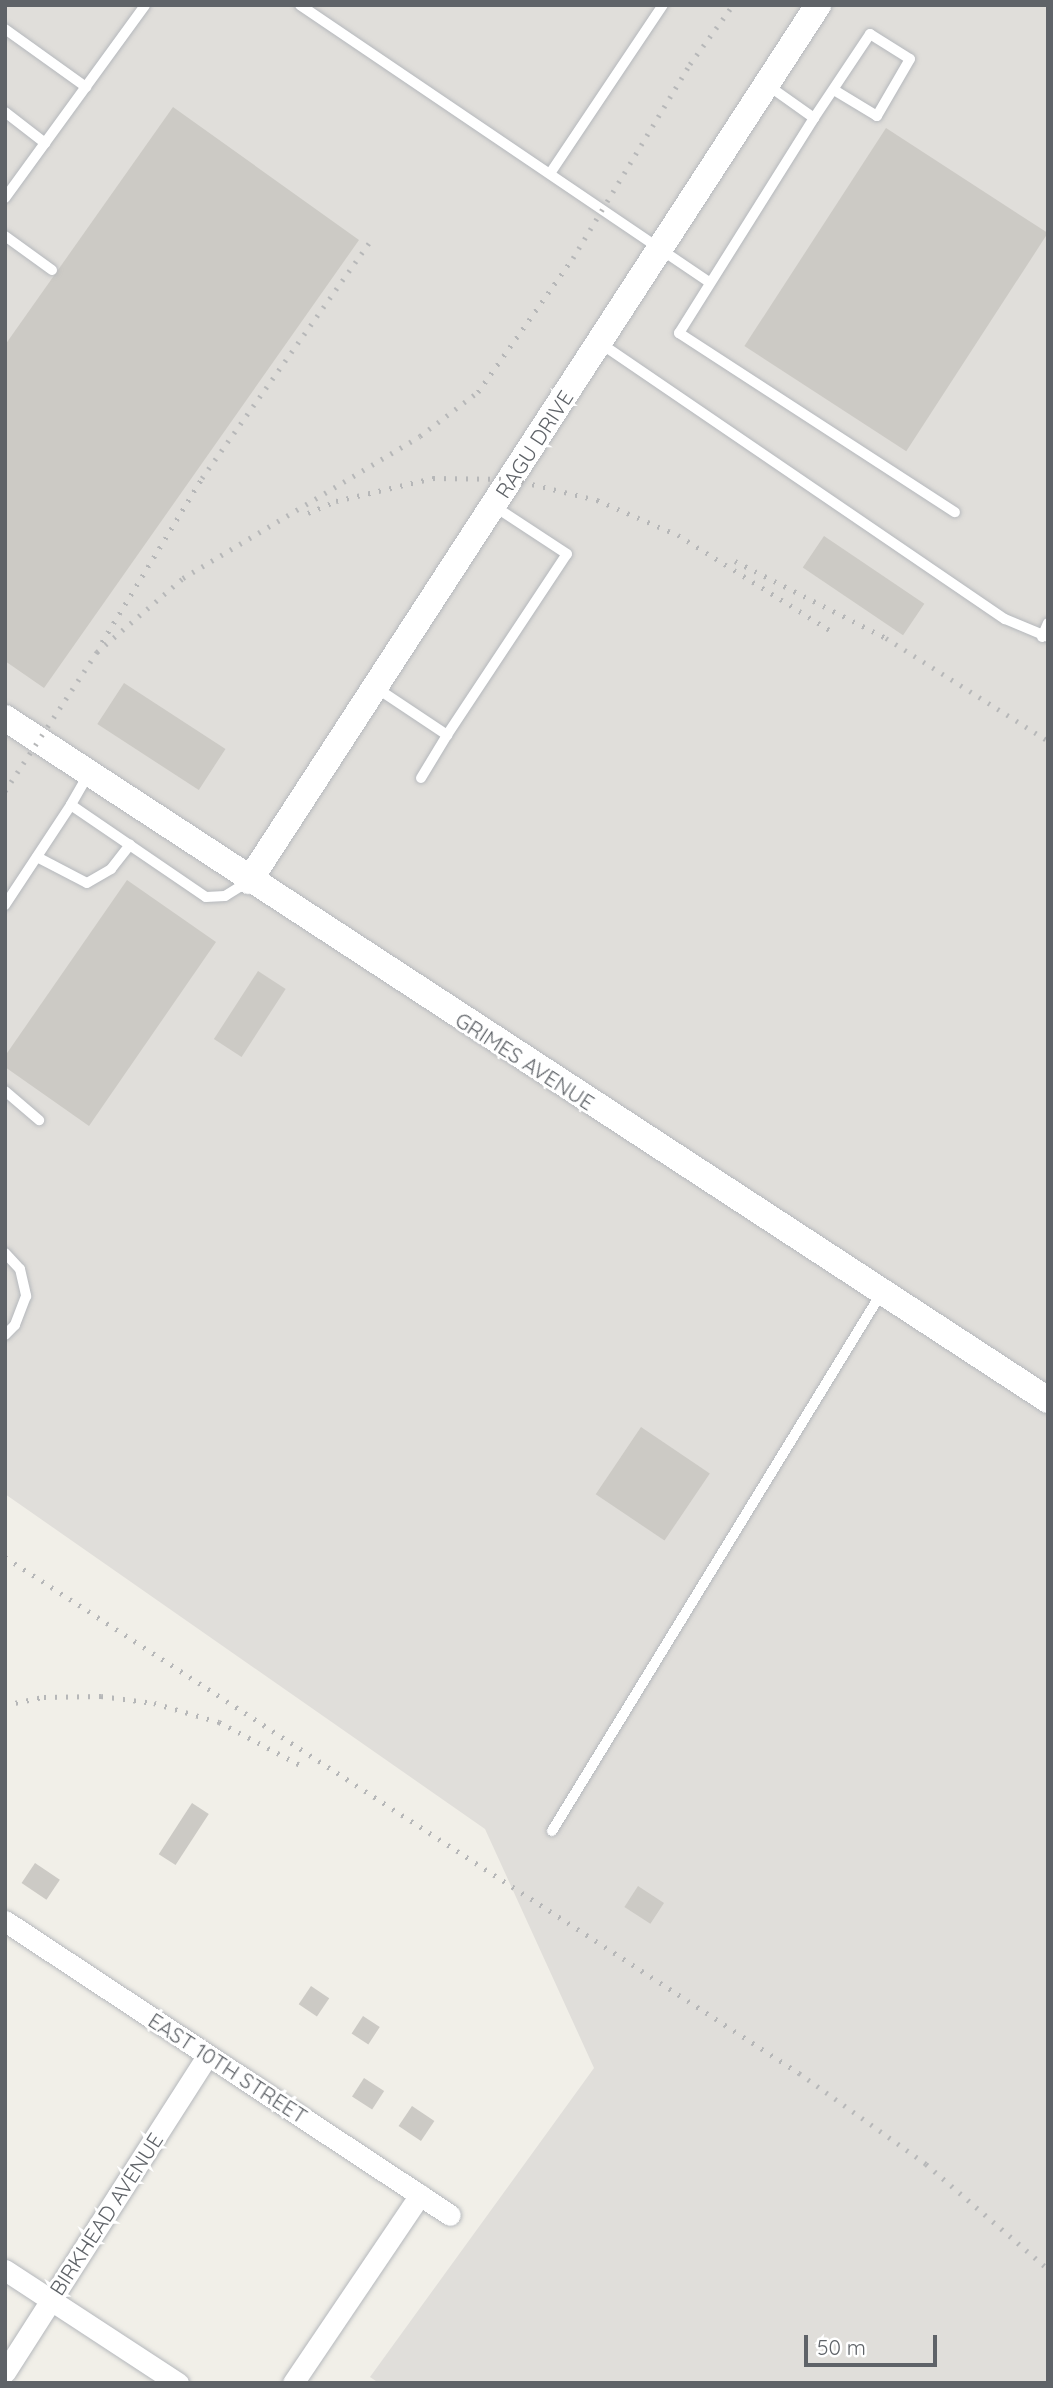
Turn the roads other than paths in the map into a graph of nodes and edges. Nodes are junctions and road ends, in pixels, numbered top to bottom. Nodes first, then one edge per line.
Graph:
1 (145, 5) edge
2 (300, 5) edge
3 (663, 5) edge
4 (818, 5) edge
5 (5, 29) edge
6 (766, 84) junction
7 (86, 87) junction
8 (834, 90) junction
9 (5, 112) edge
10 (814, 118) junction
11 (46, 143) junction
12 (551, 172) junction
13 (5, 198) edge
14 (5, 236) edge
15 (660, 248) junction
16 (52, 270) dead end
17 (710, 283) junction
18 (600, 343) junction
19 (494, 506) junction
20 (955, 512) dead end
21 (1048, 623) edge
22 (1045, 637) edge
23 (375, 687) junction
24 (5, 718) edge
25 (447, 735) junction
26 (88, 775) junction
27 (421, 778) dead end
28 (71, 805) junction
29 (130, 845) junction
30 (37, 857) junction
31 (248, 881) junction
32 (5, 905) edge
33 (5, 1091) edge
34 (39, 1120) dead end
35 (5, 1253) edge
36 (882, 1292) junction
37 (5, 1335) edge
38 (1048, 1400) edge
39 (552, 1831) dead end
40 (5, 1921) edge
41 (207, 2056) junction
42 (420, 2196) junction
43 (450, 2215) dead end
44 (5, 2270) edge
45 (51, 2299) junction
46 (5, 2372) edge
47 (178, 2383) edge
48 (293, 2383) edge

1 - 7 lane
2 - 12 lane
3 - 12 lane
4 - 6 street, RAGU DRIVE
5 - 7 lane
6 - 10 lane
6 - 15 street, RAGU DRIVE
7 - 11 lane
8 - 8 lane
8 - 10 lane
9 - 11 lane
10 - 17 lane
11 - 13 lane
12 - 15 lane
14 - 16 lane
15 - 17 lane
15 - 18 street, RAGU DRIVE
17 - 20 lane
18 - 19 street, RAGU DRIVE
18 - 22 lane
19 - 23 street, RAGU DRIVE
19 - 25 lane
21 - 22 lane
23 - 25 lane
23 - 31 street, RAGU DRIVE
24 - 26 street, GRIMES AVENUE
25 - 27 lane
26 - 28 lane
26 - 31 street, GRIMES AVENUE
28 - 29 lane
28 - 30 lane
29 - 30 lane
29 - 31 lane
30 - 32 lane
31 - 36 street, GRIMES AVENUE
33 - 34 lane
35 - 37 lane
36 - 38 street, GRIMES AVENUE
36 - 39 lane
40 - 41 street, EAST 10TH STREET
41 - 42 street, EAST 10TH STREET
41 - 45 street, BIRKHEAD AVENUE
42 - 43 street, EAST 10TH STREET
42 - 48 street
44 - 45 street
45 - 46 street, BIRKHEAD AVENUE
45 - 47 street

